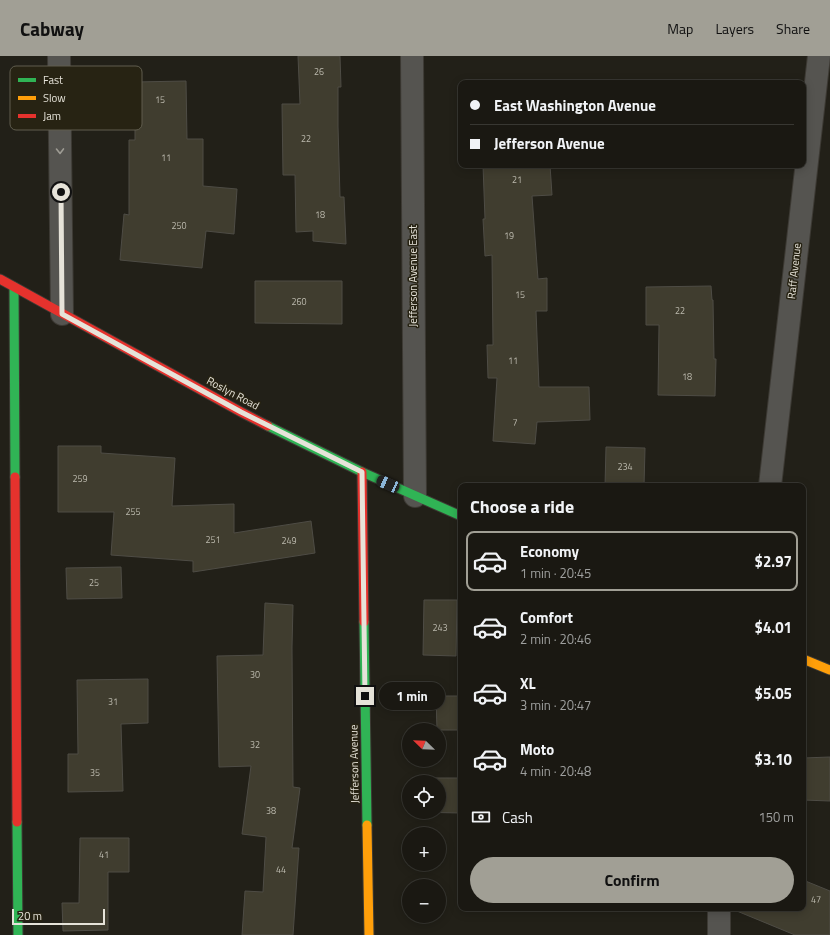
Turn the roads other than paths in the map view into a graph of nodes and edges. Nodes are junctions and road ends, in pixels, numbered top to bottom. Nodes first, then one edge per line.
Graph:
1 (59, 56) edge
2 (412, 56) edge
3 (819, 56) edge
4 (59, 66) edge
5 (60, 130) edge
6 (0, 279) edge
7 (14, 287) junction
8 (62, 314) junction
9 (362, 472) junction
10 (770, 483) edge
11 (415, 496) junction
12 (458, 515) edge
13 (806, 660) edge
14 (830, 670) edge
15 (719, 911) edge
16 (18, 935) edge
17 (369, 935) edge
18 (719, 935) edge

1 -> 4 street
2 - 11 street, Jefferson Avenue East
3 - 10 street, Raff Avenue
5 -> 8 street
6 - 7 street, Roslyn Road
7 - 8 street, Roslyn Road
7 - 16 street
8 - 9 street, Roslyn Road
9 - 11 street, Roslyn Road
9 - 17 street, Jefferson Avenue
11 - 12 street, Roslyn Road
13 - 14 street
15 - 18 street

